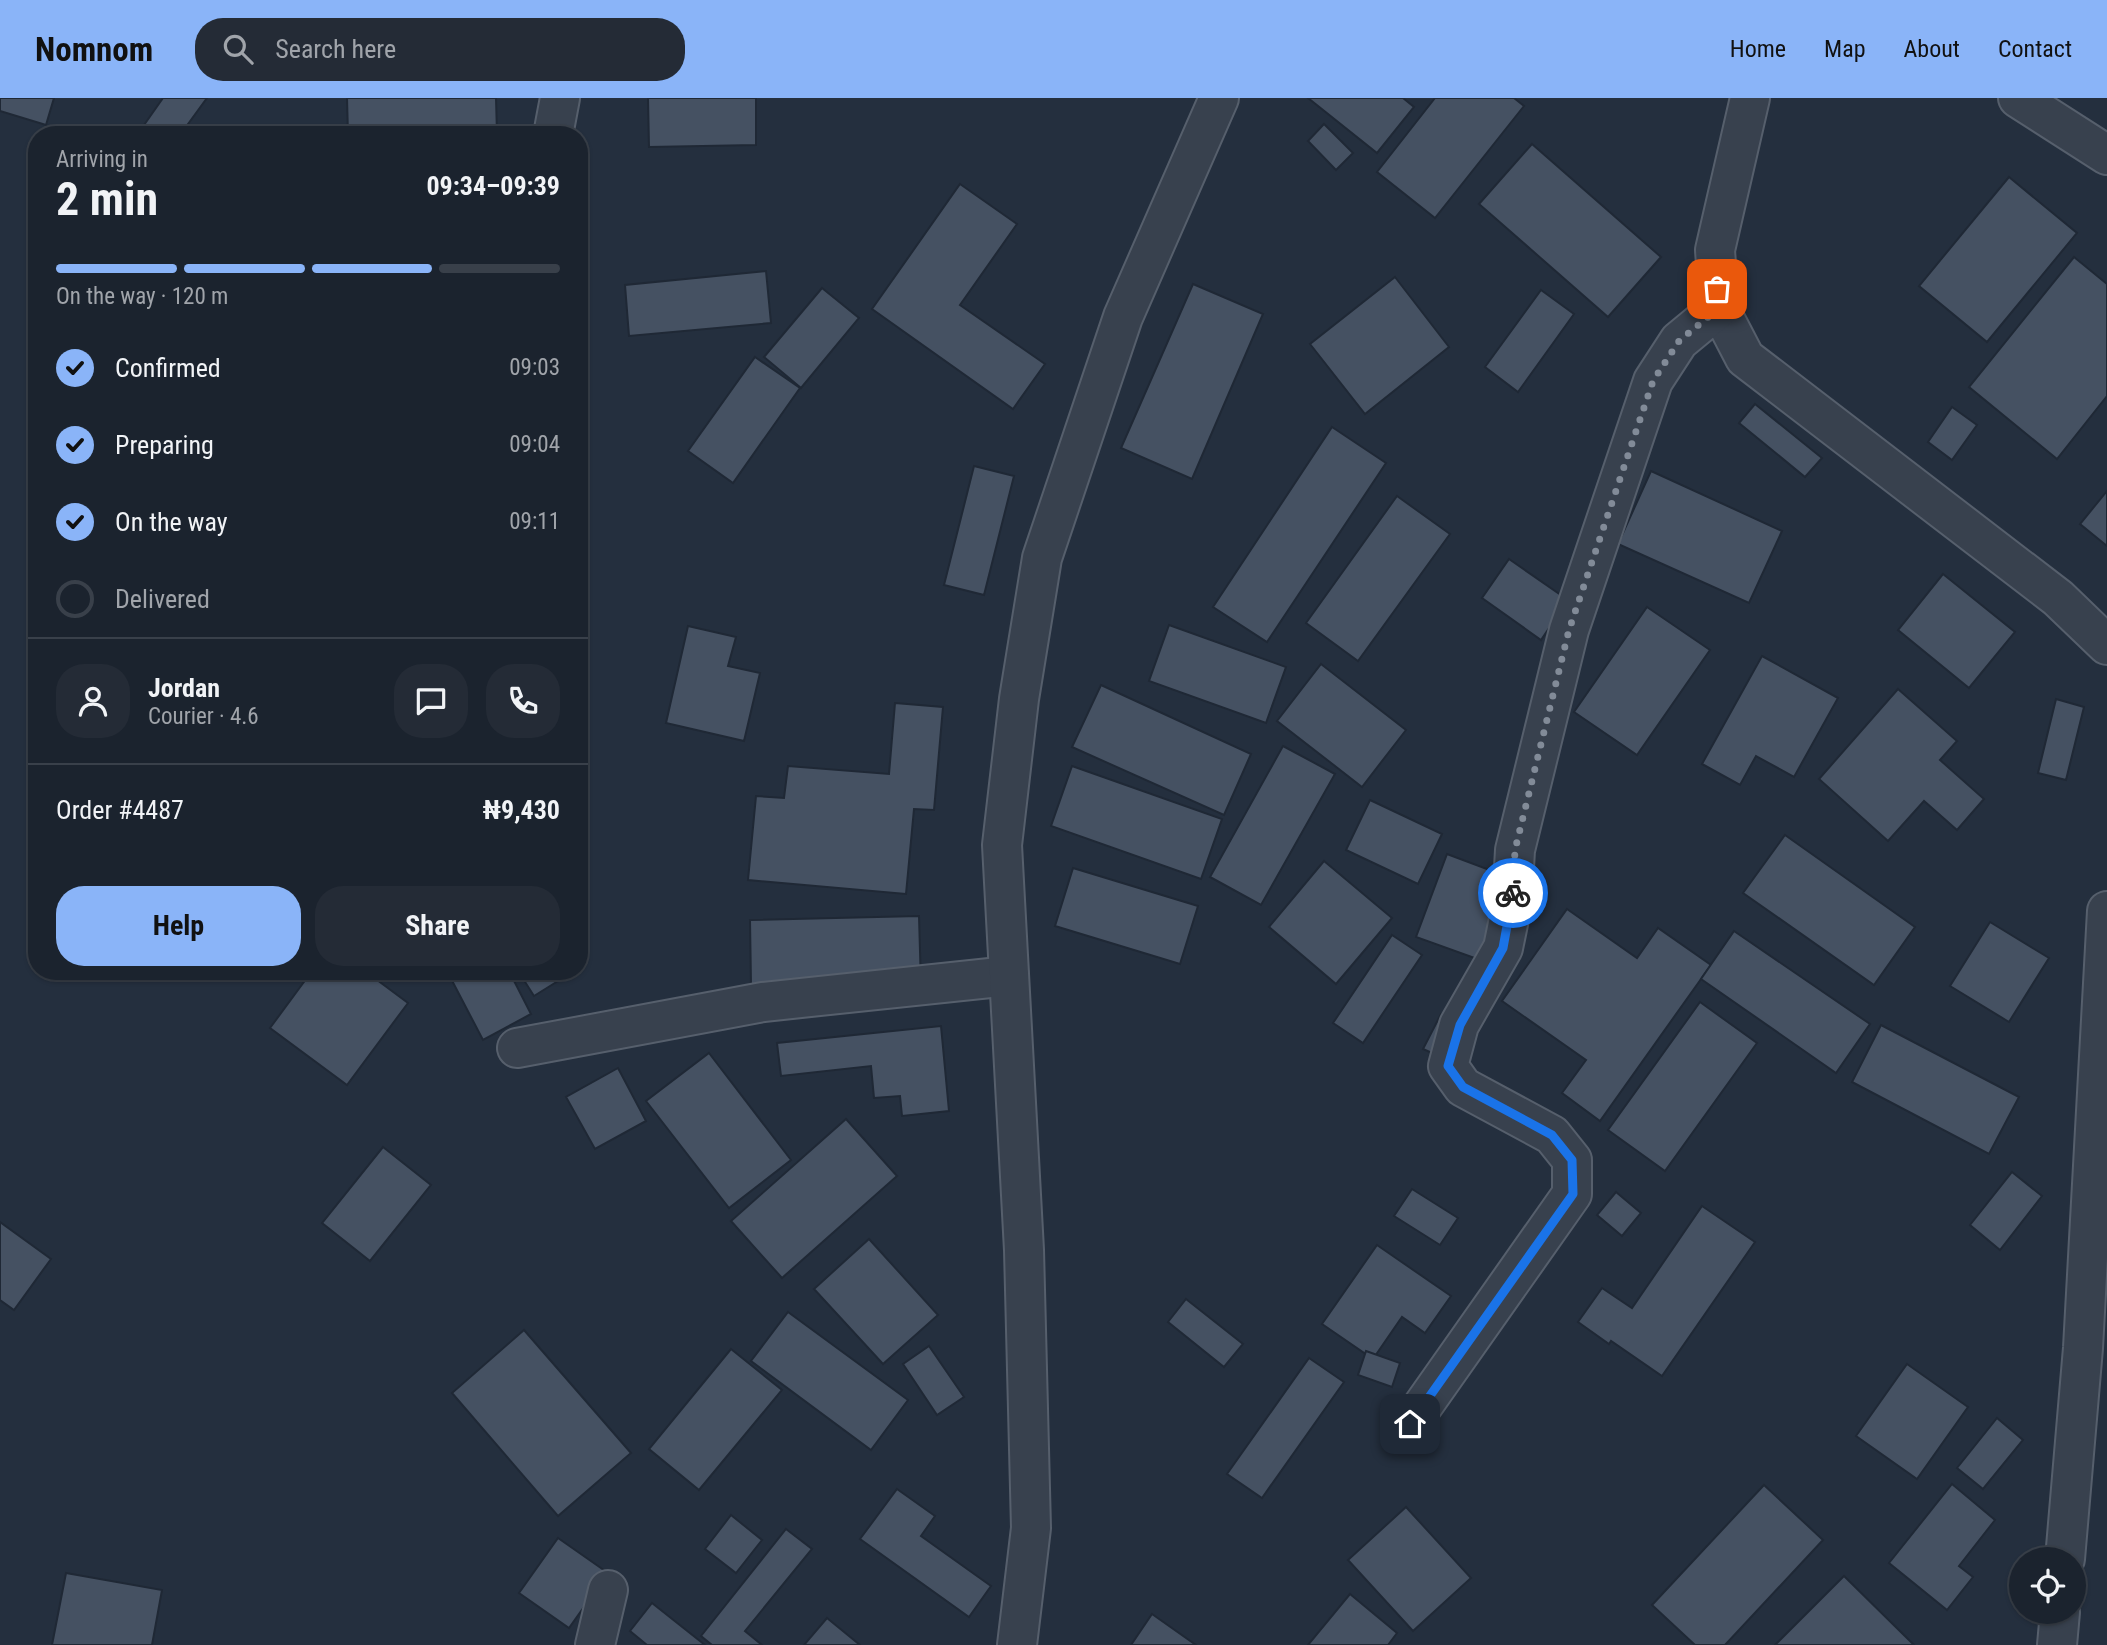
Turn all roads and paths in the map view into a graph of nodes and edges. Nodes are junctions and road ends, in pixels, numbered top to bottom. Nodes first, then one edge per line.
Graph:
1 (560, 98) edge
2 (1219, 98) edge
3 (1750, 98) edge
4 (2018, 98) edge
5 (555, 126) edge
6 (2107, 155) edge
7 (1719, 308) junction
8 (2107, 645) edge
9 (2107, 911) edge
10 (1009, 976) junction
11 (517, 1048) dead end
12 (1410, 1424) dead end
13 (2066, 1547) edge
14 (608, 1590) dead end
15 (2059, 1624) edge
16 (595, 1645) edge
17 (1017, 1645) edge
18 (2057, 1645) edge

1 - 5 street
2 - 10 street
3 - 7 street
4 - 6 street
7 - 8 street
7 - 12 street
9 - 13 street
10 - 11 street
10 - 17 street
14 - 16 street
15 - 18 street

